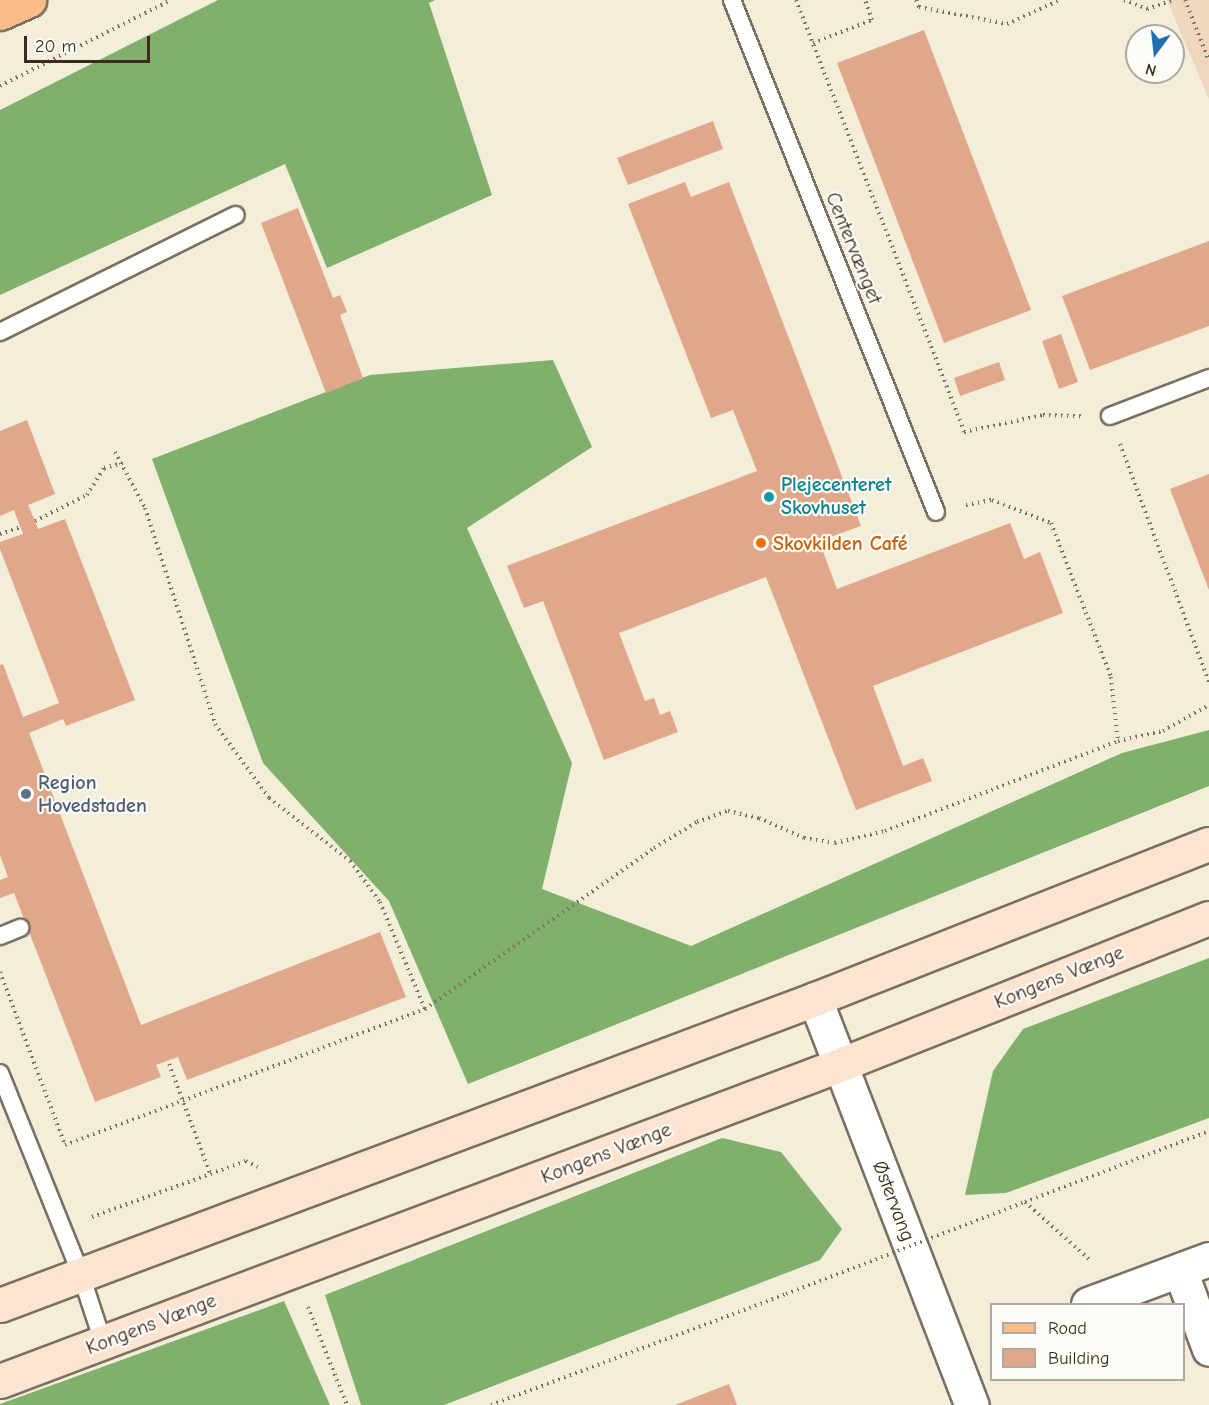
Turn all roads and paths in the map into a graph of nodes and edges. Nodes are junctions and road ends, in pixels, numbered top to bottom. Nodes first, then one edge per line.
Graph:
1 (29, 0) edge
2 (171, 0) edge
3 (732, 0) edge
4 (796, 0) edge
5 (865, 0) edge
6 (916, 0) edge
7 (1060, 0) edge
8 (1124, 0) edge
9 (1173, 0) edge
10 (1185, 0) edge
11 (0, 13) edge
12 (813, 43) junction
13 (1209, 61) edge
14 (0, 86) edge
15 (237, 215) dead end
16 (0, 332) edge
17 (1209, 378) edge
18 (1110, 417) junction
19 (115, 452) dead end
20 (123, 463) junction
21 (936, 512) joint
22 (35, 521) dead end
23 (21, 527) dead end
24 (0, 534) edge
25 (1209, 682) edge
26 (1209, 705) edge
27 (1118, 741) junction
28 (1209, 844) edge
29 (1209, 918) edge
30 (20, 928) dead end
31 (0, 936) edge
32 (0, 972) edge
33 (815, 999) junction
34 (425, 1009) junction
35 (169, 1064) dead end
36 (842, 1064) junction
37 (0, 1073) edge
38 (182, 1100) junction
39 (1209, 1131) edge
40 (210, 1173) dead end
41 (1025, 1202) junction
42 (1195, 1264) edge
43 (81, 1275) junction
44 (1101, 1300) edge
45 (0, 1305) edge
46 (308, 1305) dead end
47 (103, 1342) junction
48 (1209, 1349) edge
49 (0, 1381) edge
50 (347, 1405) edge
51 (491, 1405) edge
52 (972, 1405) edge

1 - 11 main road
2 - 14 path
3 - 21 lane, Centervænget
4 - 12 path
5 - 12 path
6 - 7 path
8 - 9 path
10 - 13 path
12 - 18 path
15 - 16 lane
17 - 18 lane
18 - 25 path
19 - 20 path
20 - 22 path
20 - 34 path
21 - 27 path
23 - 24 path
26 - 27 path
27 - 34 path
28 - 33 street
29 - 36 street, Kongens Vænge
30 - 31 lane
32 - 38 path
33 - 36 street, Østervang
33 - 43 street
34 - 38 path
35 - 38 path
36 - 47 street, Kongens Vænge
36 - 52 street, Østervang
37 - 43 lane
38 - 40 path
39 - 41 path
41 - 44 path
41 - 51 path, bridge
42 - 44 street
42 - 48 street
43 - 45 street
43 - 47 lane
46 - 50 path
47 - 49 street, Kongens Vænge

